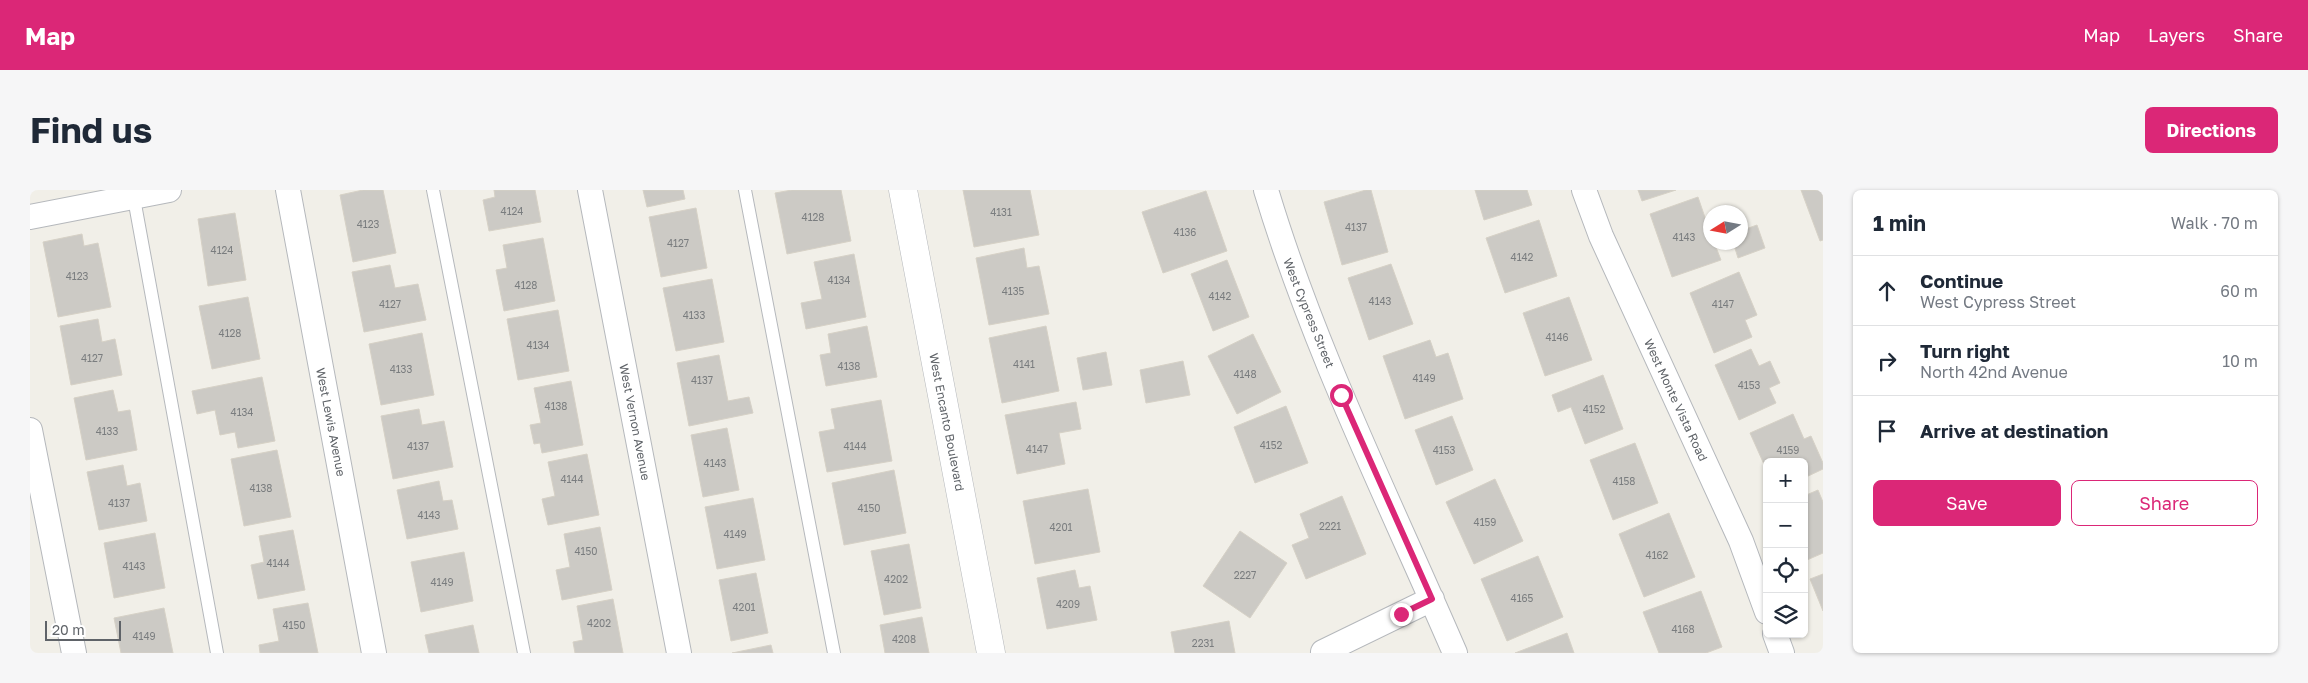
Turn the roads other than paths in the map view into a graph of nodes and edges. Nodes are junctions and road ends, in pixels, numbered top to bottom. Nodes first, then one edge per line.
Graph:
1 (169, 190) edge
2 (288, 190) edge
3 (433, 190) edge
4 (590, 190) edge
5 (745, 190) edge
6 (903, 190) edge
7 (1266, 190) edge
8 (1584, 190) edge
9 (133, 193) edge
10 (30, 217) edge
11 (30, 430) edge
12 (1432, 599) junction
13 (1763, 601) edge
14 (1776, 638) edge
15 (1322, 652) edge
16 (74, 653) edge
17 (216, 653) edge
18 (374, 653) edge
19 (524, 653) edge
20 (679, 653) edge
21 (834, 653) edge
22 (991, 653) edge
23 (1455, 653) edge
24 (1782, 653) edge

1 - 9 street
2 - 18 street, West Lewis Avenue
3 - 19 lane
4 - 20 street, West Vernon Avenue
5 - 21 lane
6 - 22 street, West Encanto Boulevard
7 - 12 street, West Cypress Street
8 - 13 street, West Monte Vista Road
9 - 10 street
9 - 17 lane
11 - 16 street
12 - 15 street
12 - 23 street, West Cypress Street
14 - 24 street

